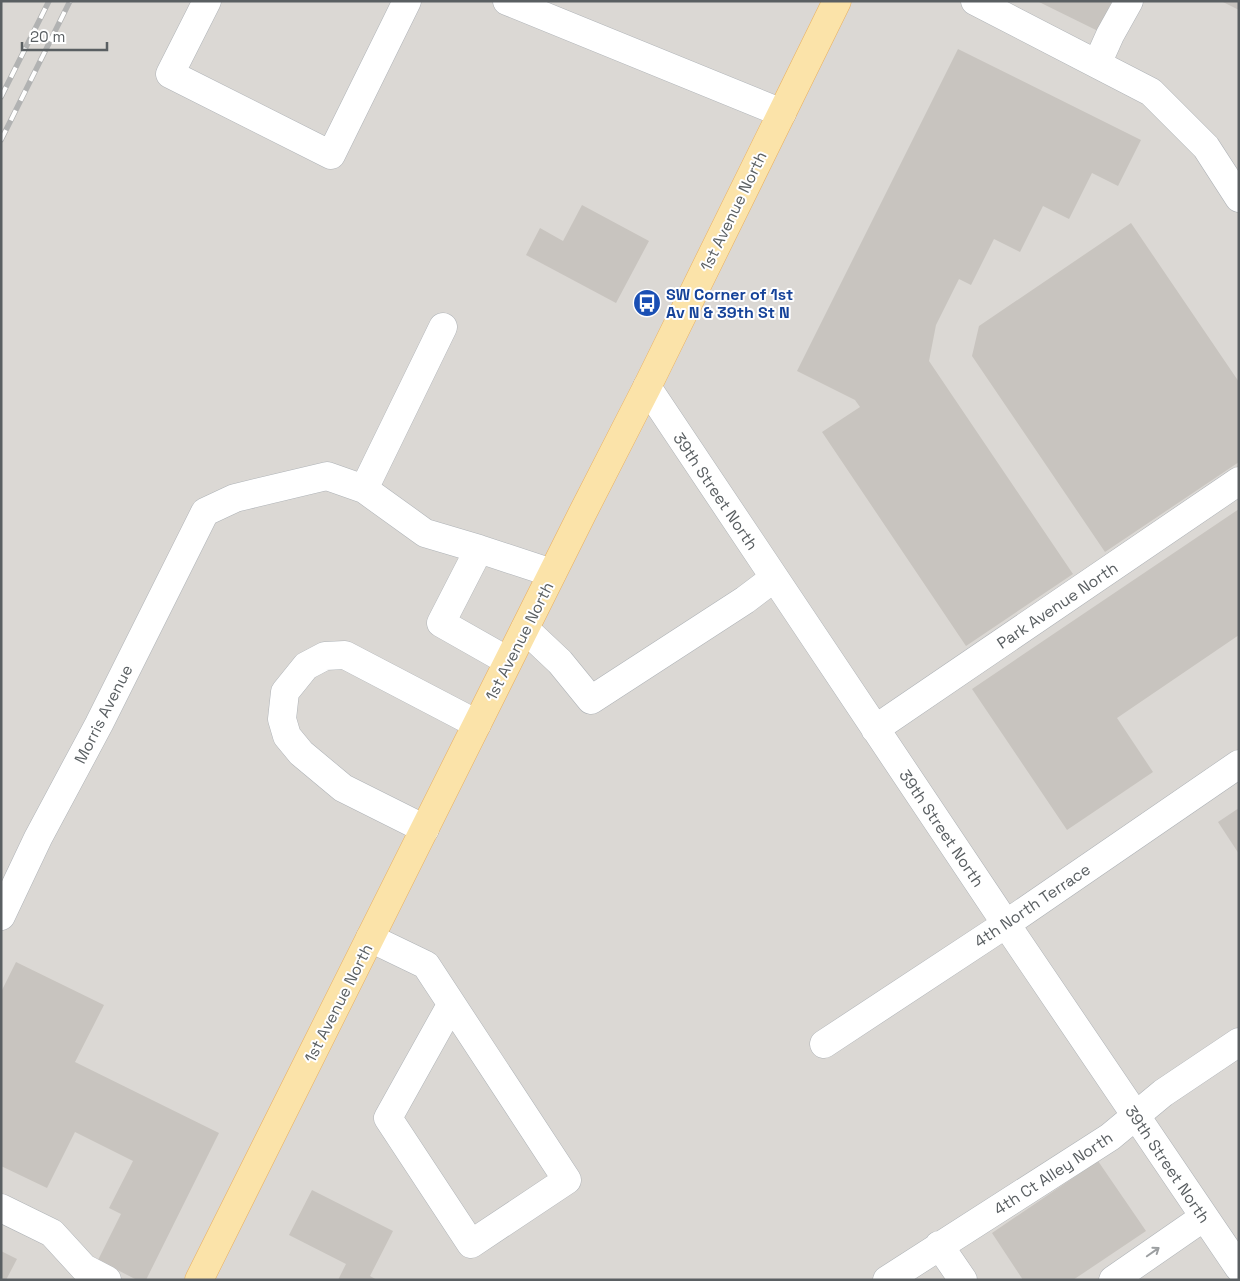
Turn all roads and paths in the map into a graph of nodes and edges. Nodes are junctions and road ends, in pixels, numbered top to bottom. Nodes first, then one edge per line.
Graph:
1 (207, 1) edge
2 (407, 1) edge
3 (507, 1) edge
4 (838, 1) edge
5 (976, 1) edge
6 (1129, 1) edge
7 (1097, 64) junction
8 (782, 113) junction
9 (1239, 198) edge
10 (443, 327) dead end
11 (646, 387) junction
12 (1239, 481) edge
13 (364, 489) junction
14 (478, 549) junction
15 (552, 573) junction
16 (774, 578) junction
17 (525, 629) junction
18 (508, 661) junction
19 (477, 724) junction
20 (875, 729) junction
21 (1239, 764) edge
22 (424, 830) junction
23 (1, 916) edge
24 (1006, 924) junction
25 (370, 938) junction
26 (451, 1004) junction
27 (1239, 1042) edge
28 (824, 1044) dead end
29 (1136, 1116) junction
30 (1, 1208) edge
31 (1204, 1217) junction
32 (939, 1246) junction
33 (1239, 1268) edge
34 (107, 1280) edge
35 (199, 1280) edge
36 (887, 1280) edge
37 (963, 1280) edge
38 (1113, 1280) edge

1 - 2 street
3 - 8 street
4 - 8 main road, 1st Avenue North
5 - 7 street
6 - 7 street
7 - 9 street
8 - 11 main road, 1st Avenue North
10 - 13 street
11 - 15 main road, 1st Avenue North
11 - 16 street, 39th Street North
12 - 20 street, Park Avenue North
13 - 14 street
13 - 23 street, Morris Avenue
14 - 15 street
14 - 18 street
15 - 17 main road, 1st Avenue North
16 - 17 street
16 - 20 street, 39th Street North
17 - 18 main road, 1st Avenue North
18 - 19 main road, 1st Avenue North
19 - 22 main road, 1st Avenue North
19 - 22 street
20 - 24 street, 39th Street North
21 - 24 street, 4th North Terrace
22 - 25 main road, 1st Avenue North
24 - 28 street, 4th North Terrace
24 - 29 street, 39th Street North
25 - 26 street
25 - 35 main road, 1st Avenue North
26 - 26 street
27 - 29 street, 4th Ct Alley North
29 - 31 street, 39th Street North
29 - 32 street, 4th Ct Alley North
30 - 34 street
31 - 33 street, 39th Street North
38 -> 31 street
32 - 36 street, 4th Ct Alley North
32 - 37 street

